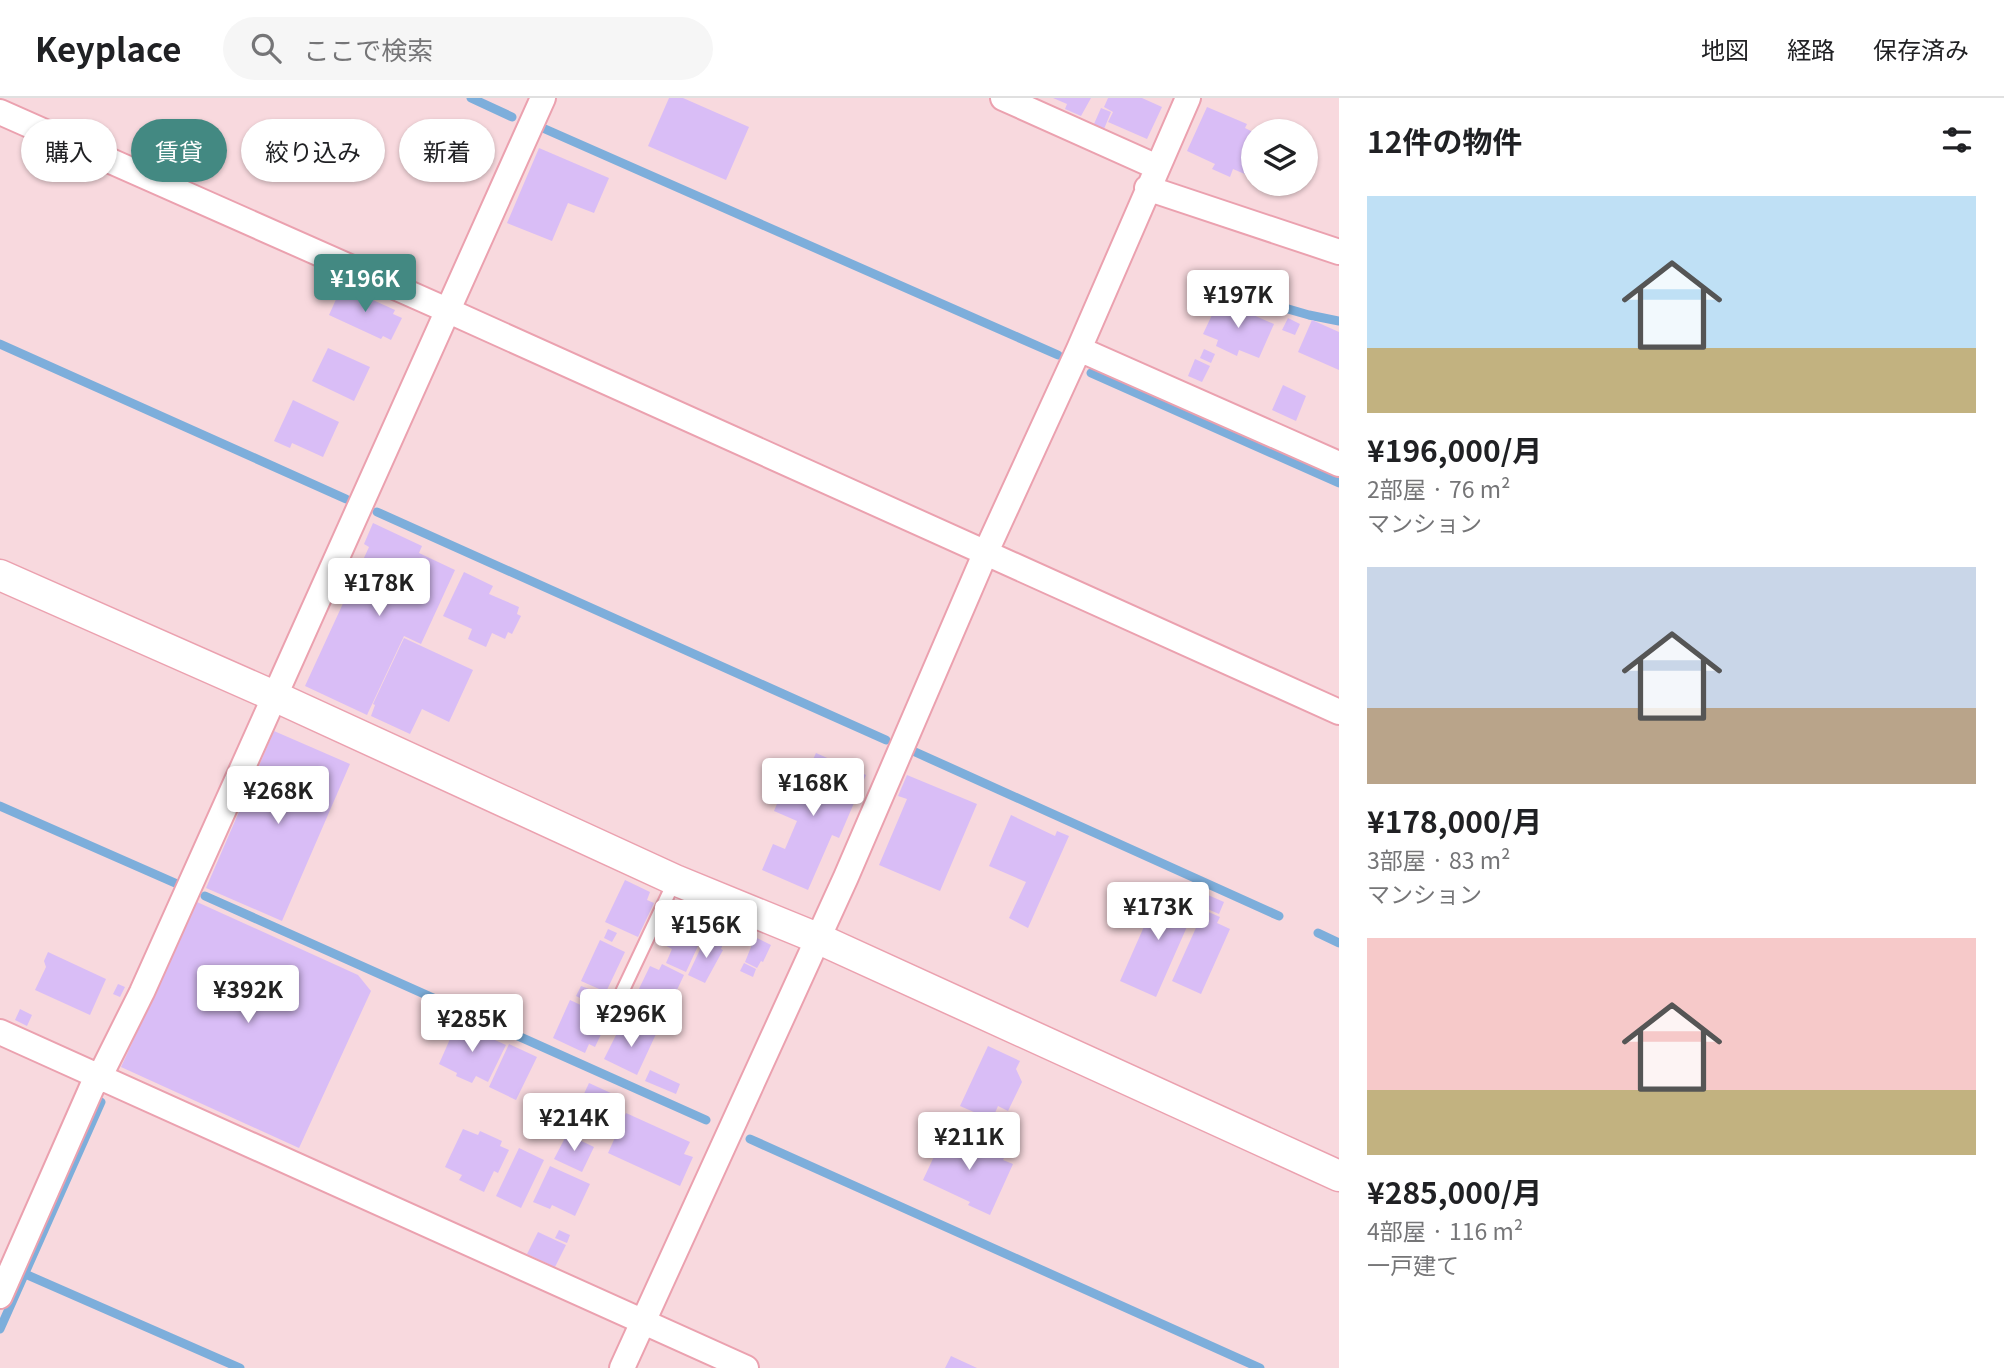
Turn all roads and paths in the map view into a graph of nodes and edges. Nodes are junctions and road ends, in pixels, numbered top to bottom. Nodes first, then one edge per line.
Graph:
1 (543, 98) edge
2 (1003, 98) edge
3 (1188, 98) edge
4 (0, 112) edge
5 (1152, 177) junction
6 (1339, 252) edge
7 (449, 311) junction
8 (1079, 349) junction
9 (1339, 464) edge
10 (985, 554) junction
11 (0, 575) edge
12 (274, 696) junction
13 (1339, 712) edge
14 (675, 880) junction
15 (817, 938) junction
16 (614, 1009) dead end
17 (0, 1032) edge
18 (100, 1076) junction
19 (1339, 1176) edge
20 (0, 1296) edge
21 (643, 1322) junction
22 (622, 1368) edge
23 (746, 1368) edge

1 - 7 street
2 - 5 street
3 - 5 street
4 - 7 street
5 - 6 street
5 - 8 street
7 - 10 street
7 - 12 street
8 - 9 street
8 - 10 street
10 - 13 street
10 - 15 street
11 - 12 street
12 - 14 street
12 - 18 street
14 - 15 street
14 - 16 lane
15 - 19 street
15 - 21 street
17 - 18 street
18 - 20 street
18 - 21 street
21 - 22 street
21 - 23 street

